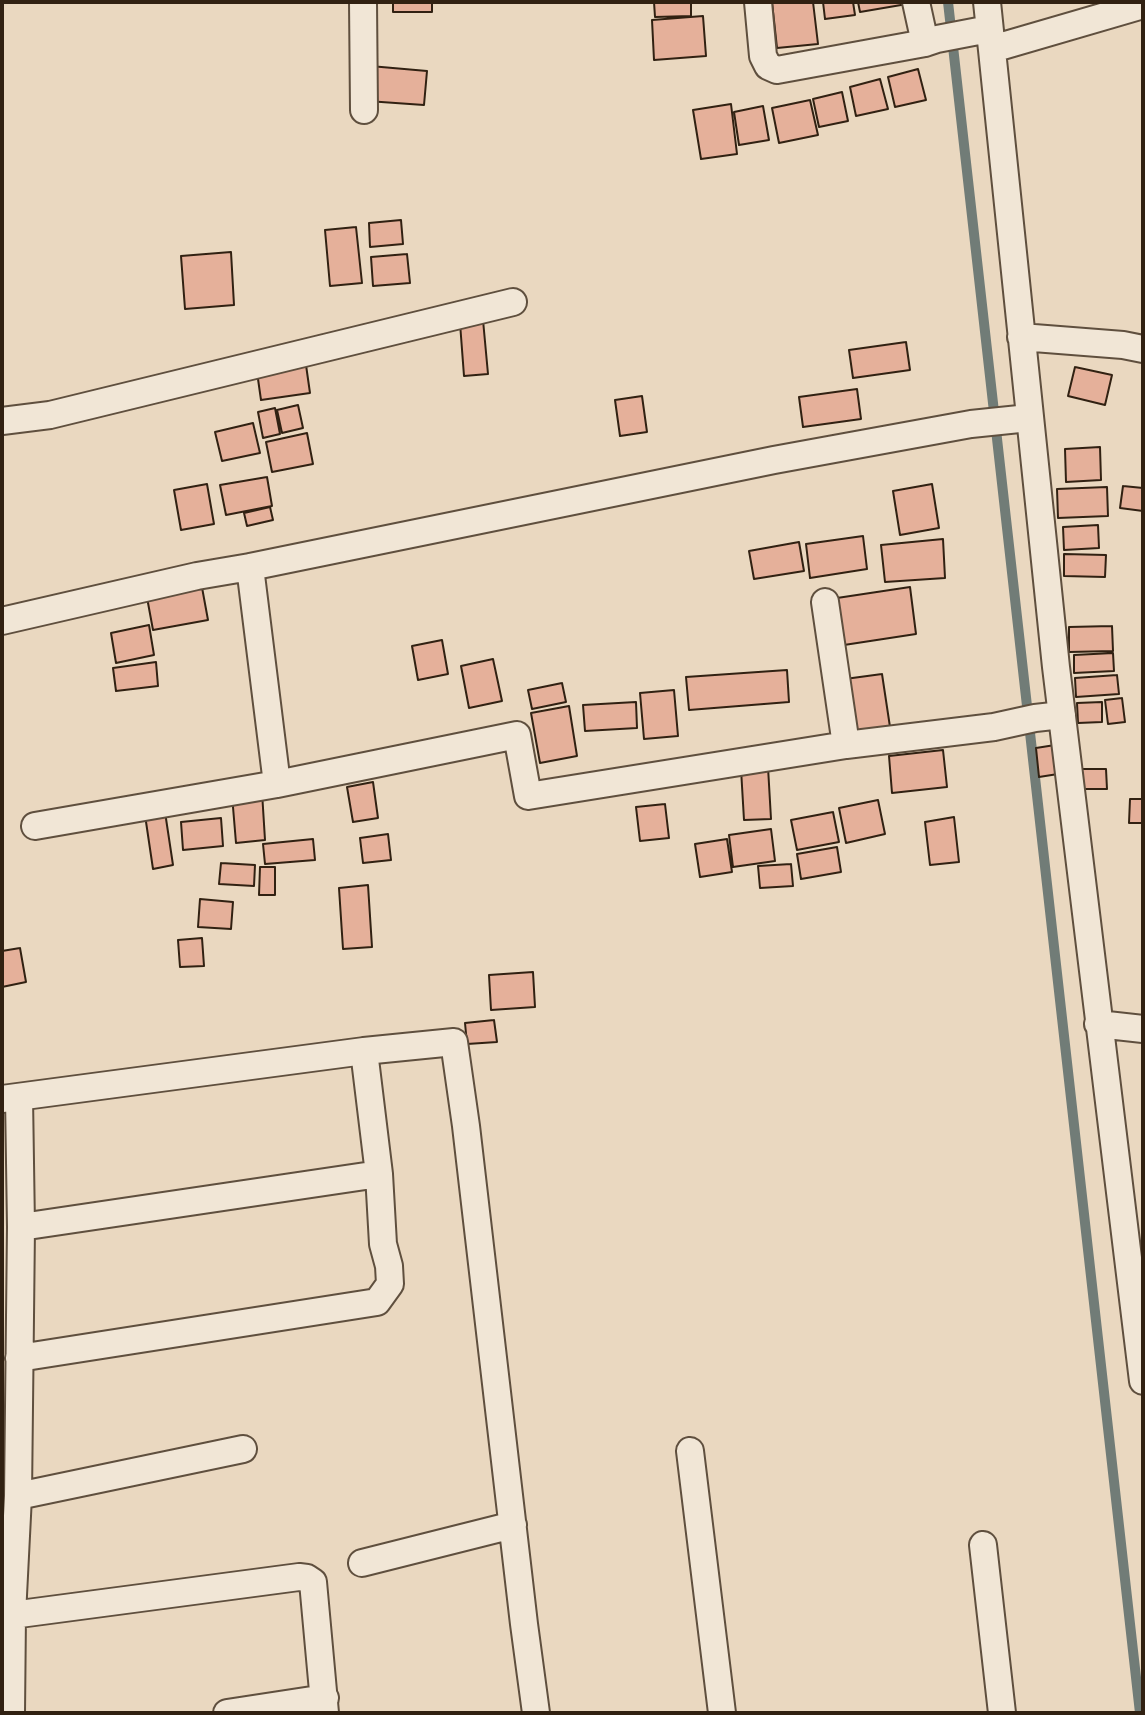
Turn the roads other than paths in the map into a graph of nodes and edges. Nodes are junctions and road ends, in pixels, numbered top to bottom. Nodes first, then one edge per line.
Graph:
1 (363, 2) edge
2 (758, 2) edge
3 (916, 2) edge
4 (988, 2) edge
5 (1143, 5) edge
6 (983, 37) junction
7 (931, 41) junction
8 (364, 110) dead end
9 (513, 302) dead end
10 (1021, 337) junction
11 (1143, 349) edge
12 (1018, 419) junction
13 (2, 421) edge
14 (250, 567) junction
15 (825, 602) dead end
16 (2, 621) edge
17 (1062, 715) junction
18 (846, 745) junction
19 (277, 784) junction
20 (35, 826) dead end
21 (1098, 1024) junction
22 (1143, 1029) edge
23 (364, 1052) junction
24 (10, 1098) edge
25 (379, 1174) junction
26 (1133, 1206) edge
27 (21, 1227) junction
28 (19, 1358) junction
29 (1143, 1373) edge
30 (243, 1449) dead end
31 (690, 1451) dead end
32 (18, 1496) junction
33 (513, 1525) junction
34 (983, 1545) dead end
35 (362, 1563) dead end
36 (12, 1615) junction
37 (325, 1706) edge
38 (11, 1713) edge
39 (227, 1713) edge
40 (536, 1713) edge
41 (722, 1713) edge
42 (1002, 1713) edge

1 - 8 street
2 - 7 street
3 - 7 street
4 - 6 street
5 - 6 street
6 - 7 street
6 - 10 street
9 - 13 street
10 - 11 street
10 - 12 street
12 - 14 street
12 - 17 street
14 - 16 street
14 - 19 street
15 - 18 street
17 - 18 street
17 - 21 street
18 - 19 street
19 - 20 street
21 - 22 street
21 - 26 street
23 - 24 street
23 - 25 street
23 - 33 street
24 - 27 street
25 - 27 street
25 - 28 street
26 - 29 street
27 - 28 street
28 - 32 street
30 - 32 street
31 - 41 street
32 - 36 street
33 - 35 street
33 - 40 street
34 - 42 street
36 - 37 street
36 - 38 street
37 - 39 street

